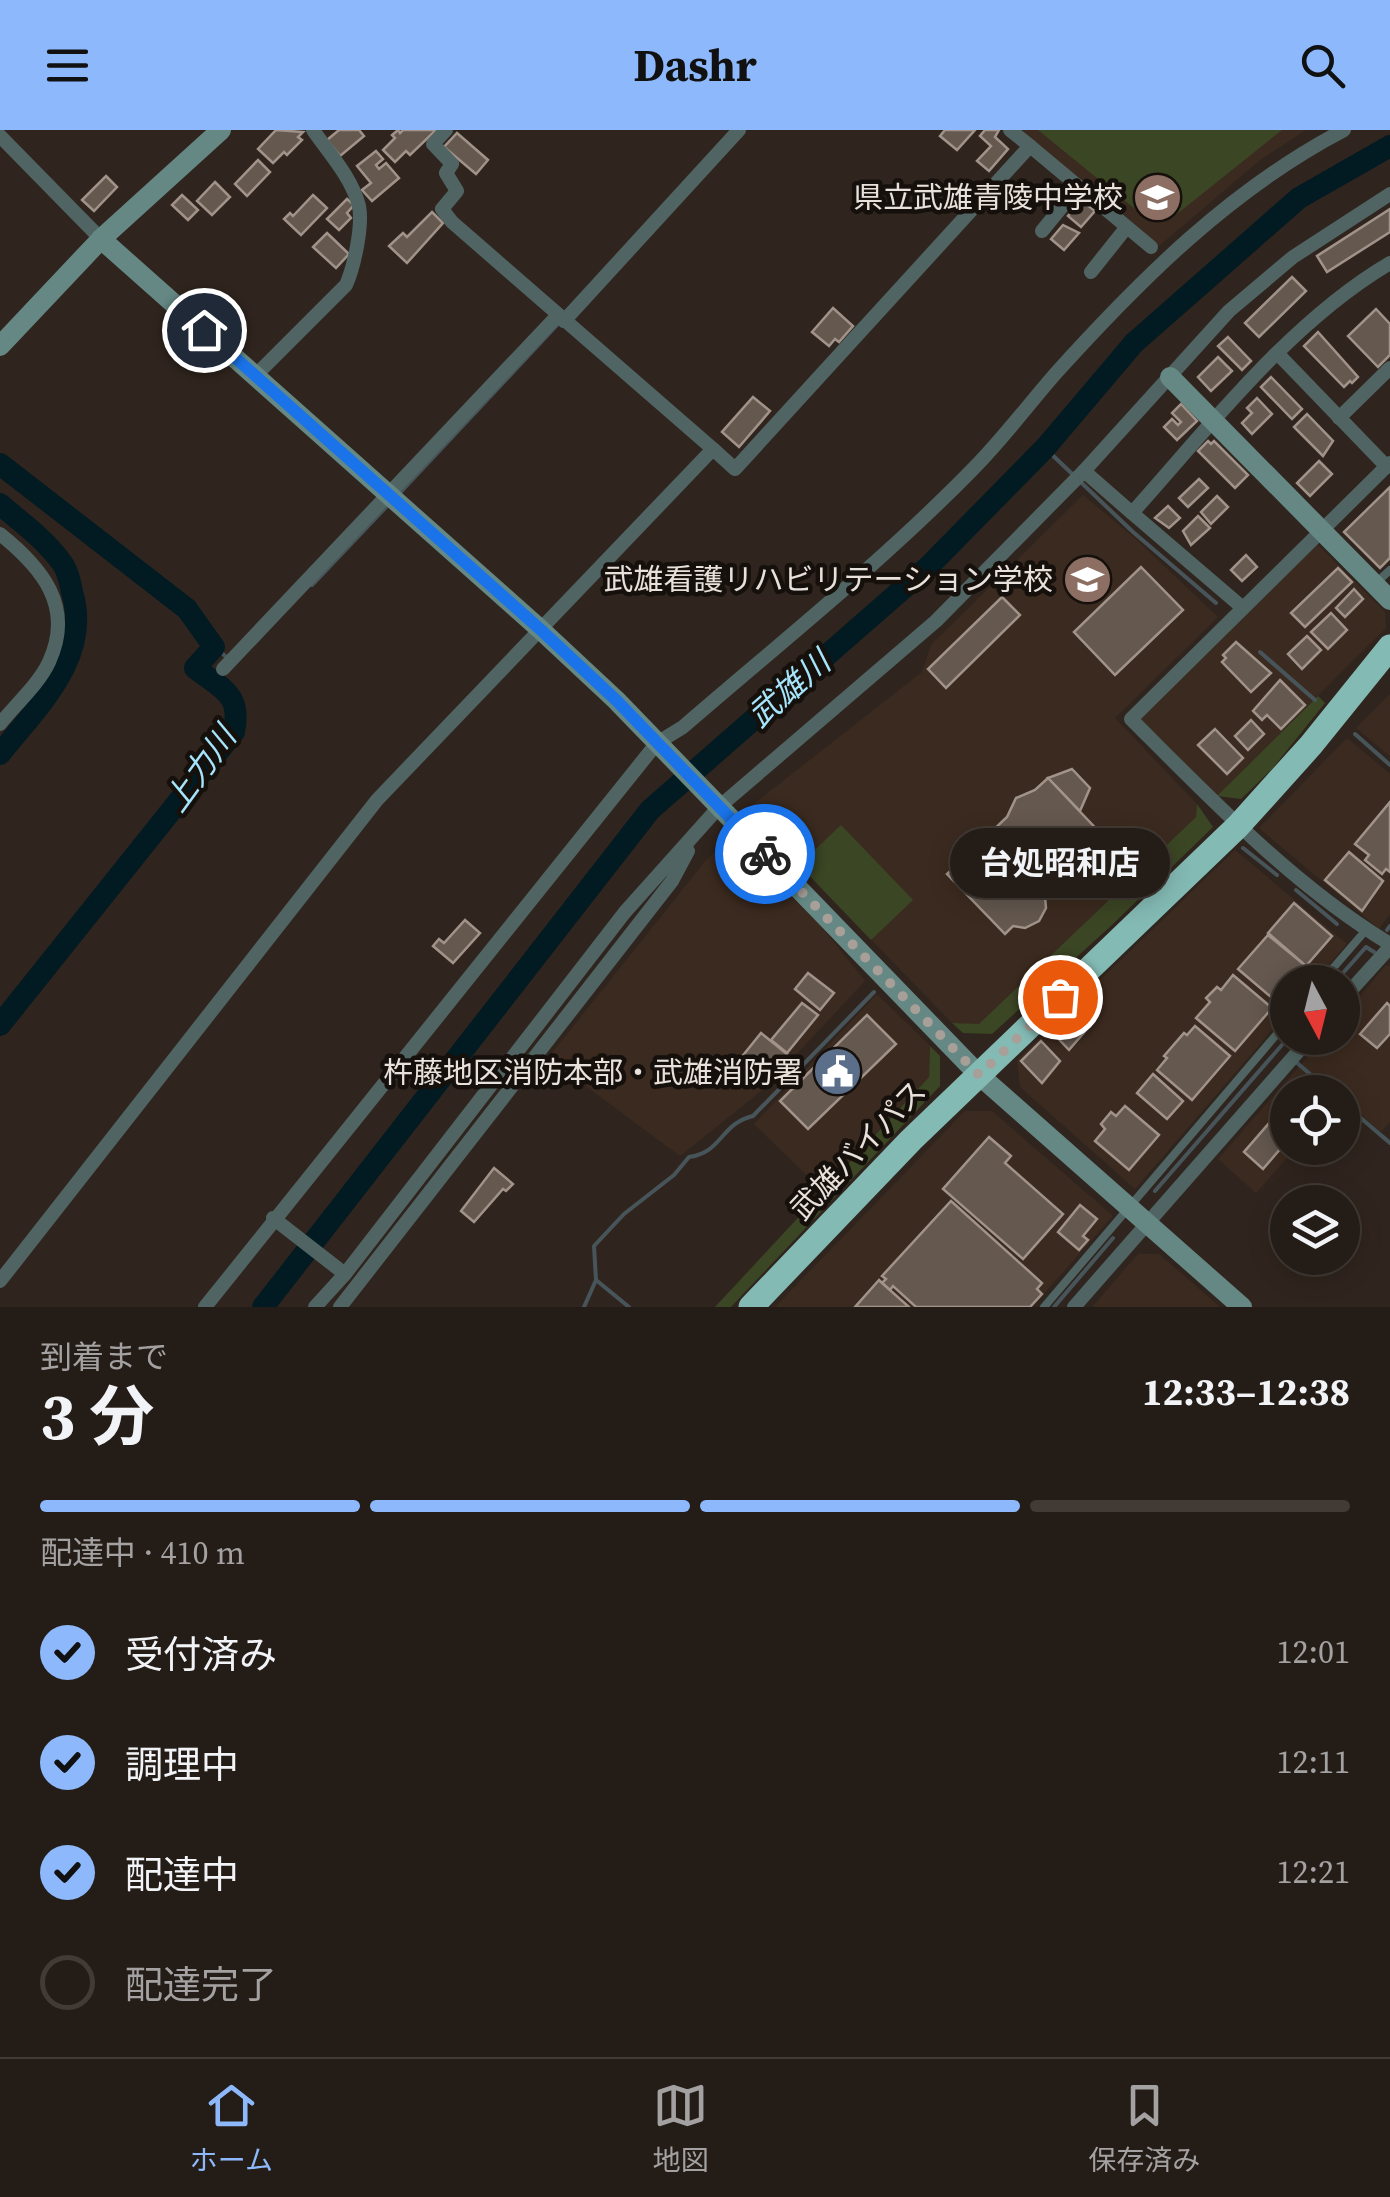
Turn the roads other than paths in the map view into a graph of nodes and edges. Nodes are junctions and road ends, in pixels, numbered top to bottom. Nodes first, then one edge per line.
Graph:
1 (221, 130) edge
2 (313, 130) edge
3 (446, 130) edge
4 (739, 130) edge
5 (1010, 130) edge
6 (1344, 130) edge
7 (0, 136) edge
8 (1030, 146) junction
9 (1078, 187) junction
10 (1390, 194) edge
11 (1126, 228) junction
12 (1042, 231) dead end
13 (101, 240) junction
14 (1151, 247) dead end
15 (1390, 263) edge
16 (1091, 272) dead end
17 (561, 318) junction
18 (0, 346) edge
19 (1278, 354) junction
20 (1390, 368) edge
21 (255, 376) junction
22 (1170, 377) junction
23 (1339, 418) junction
24 (1214, 421) junction
25 (713, 449) junction
26 (1388, 465) edge
27 (1084, 470) junction
28 (388, 494) junction
29 (1132, 513) junction
30 (1322, 531) junction
31 (0, 534) edge
32 (1385, 585) edge
33 (1243, 608) junction
34 (541, 630) junction
35 (1390, 646) edge
36 (223, 669) dead end
37 (1390, 671) edge
38 (0, 724) edge
39 (659, 745) junction
40 (1311, 745) junction
41 (718, 805) junction
42 (1238, 826) junction
43 (698, 830) junction
44 (1366, 930) junction
45 (1390, 946) edge
46 (1336, 965) edge
47 (1360, 980) edge
48 (1270, 1042) edge
49 (1295, 1055) edge
50 (979, 1075) junction
51 (1127, 1208) junction
52 (273, 1218) junction
53 (1145, 1224) junction
54 (345, 1274) junction
55 (0, 1281) edge
56 (205, 1307) edge
57 (315, 1307) edge
58 (340, 1307) edge
59 (752, 1307) edge
60 (1044, 1307) edge
61 (1074, 1307) edge
62 (1242, 1307) edge

1 - 13 street
2 - 21 street
3 - 17 street
4 - 17 street
5 - 8 street
6 - 39 street
7 - 13 street
8 - 9 street
8 - 25 street
9 - 11 street
9 - 12 street
10 - 22 street
11 - 14 street
11 - 16 street
13 - 18 street
13 - 21 street
15 - 19 street
17 - 25 street
17 - 28 street
19 - 23 street
19 - 24 street
20 - 23 street
21 - 28 street
22 - 24 street
22 - 27 street
23 - 26 street
24 - 29 street
24 - 30 street
25 - 34 street
26 - 30 street
27 - 29 street
27 - 41 street
28 - 34 street
28 - 36 street
29 - 33 street
30 - 32 street
30 - 33 street
31 - 38 street
33 - 42 street
34 - 39 street
34 - 55 street
35 - 40 highway, 武雄バイパス
37 - 40 highway, 武雄バイパス
39 - 41 street
39 - 52 street
40 - 42 highway, 武雄バイパス
41 - 43 street
41 - 50 street
42 - 44 street
42 - 50 highway, 武雄バイパス
43 - 54 street
43 - 58 street
44 - 45 street
44 - 46 lane
45 - 47 street
48 - 51 lane
49 - 53 street
50 - 51 street
50 - 59 highway, 武雄バイパス
51 - 53 street
51 - 60 lane
52 - 54 street
52 - 56 street
53 - 61 street
53 - 62 street
54 - 57 street

